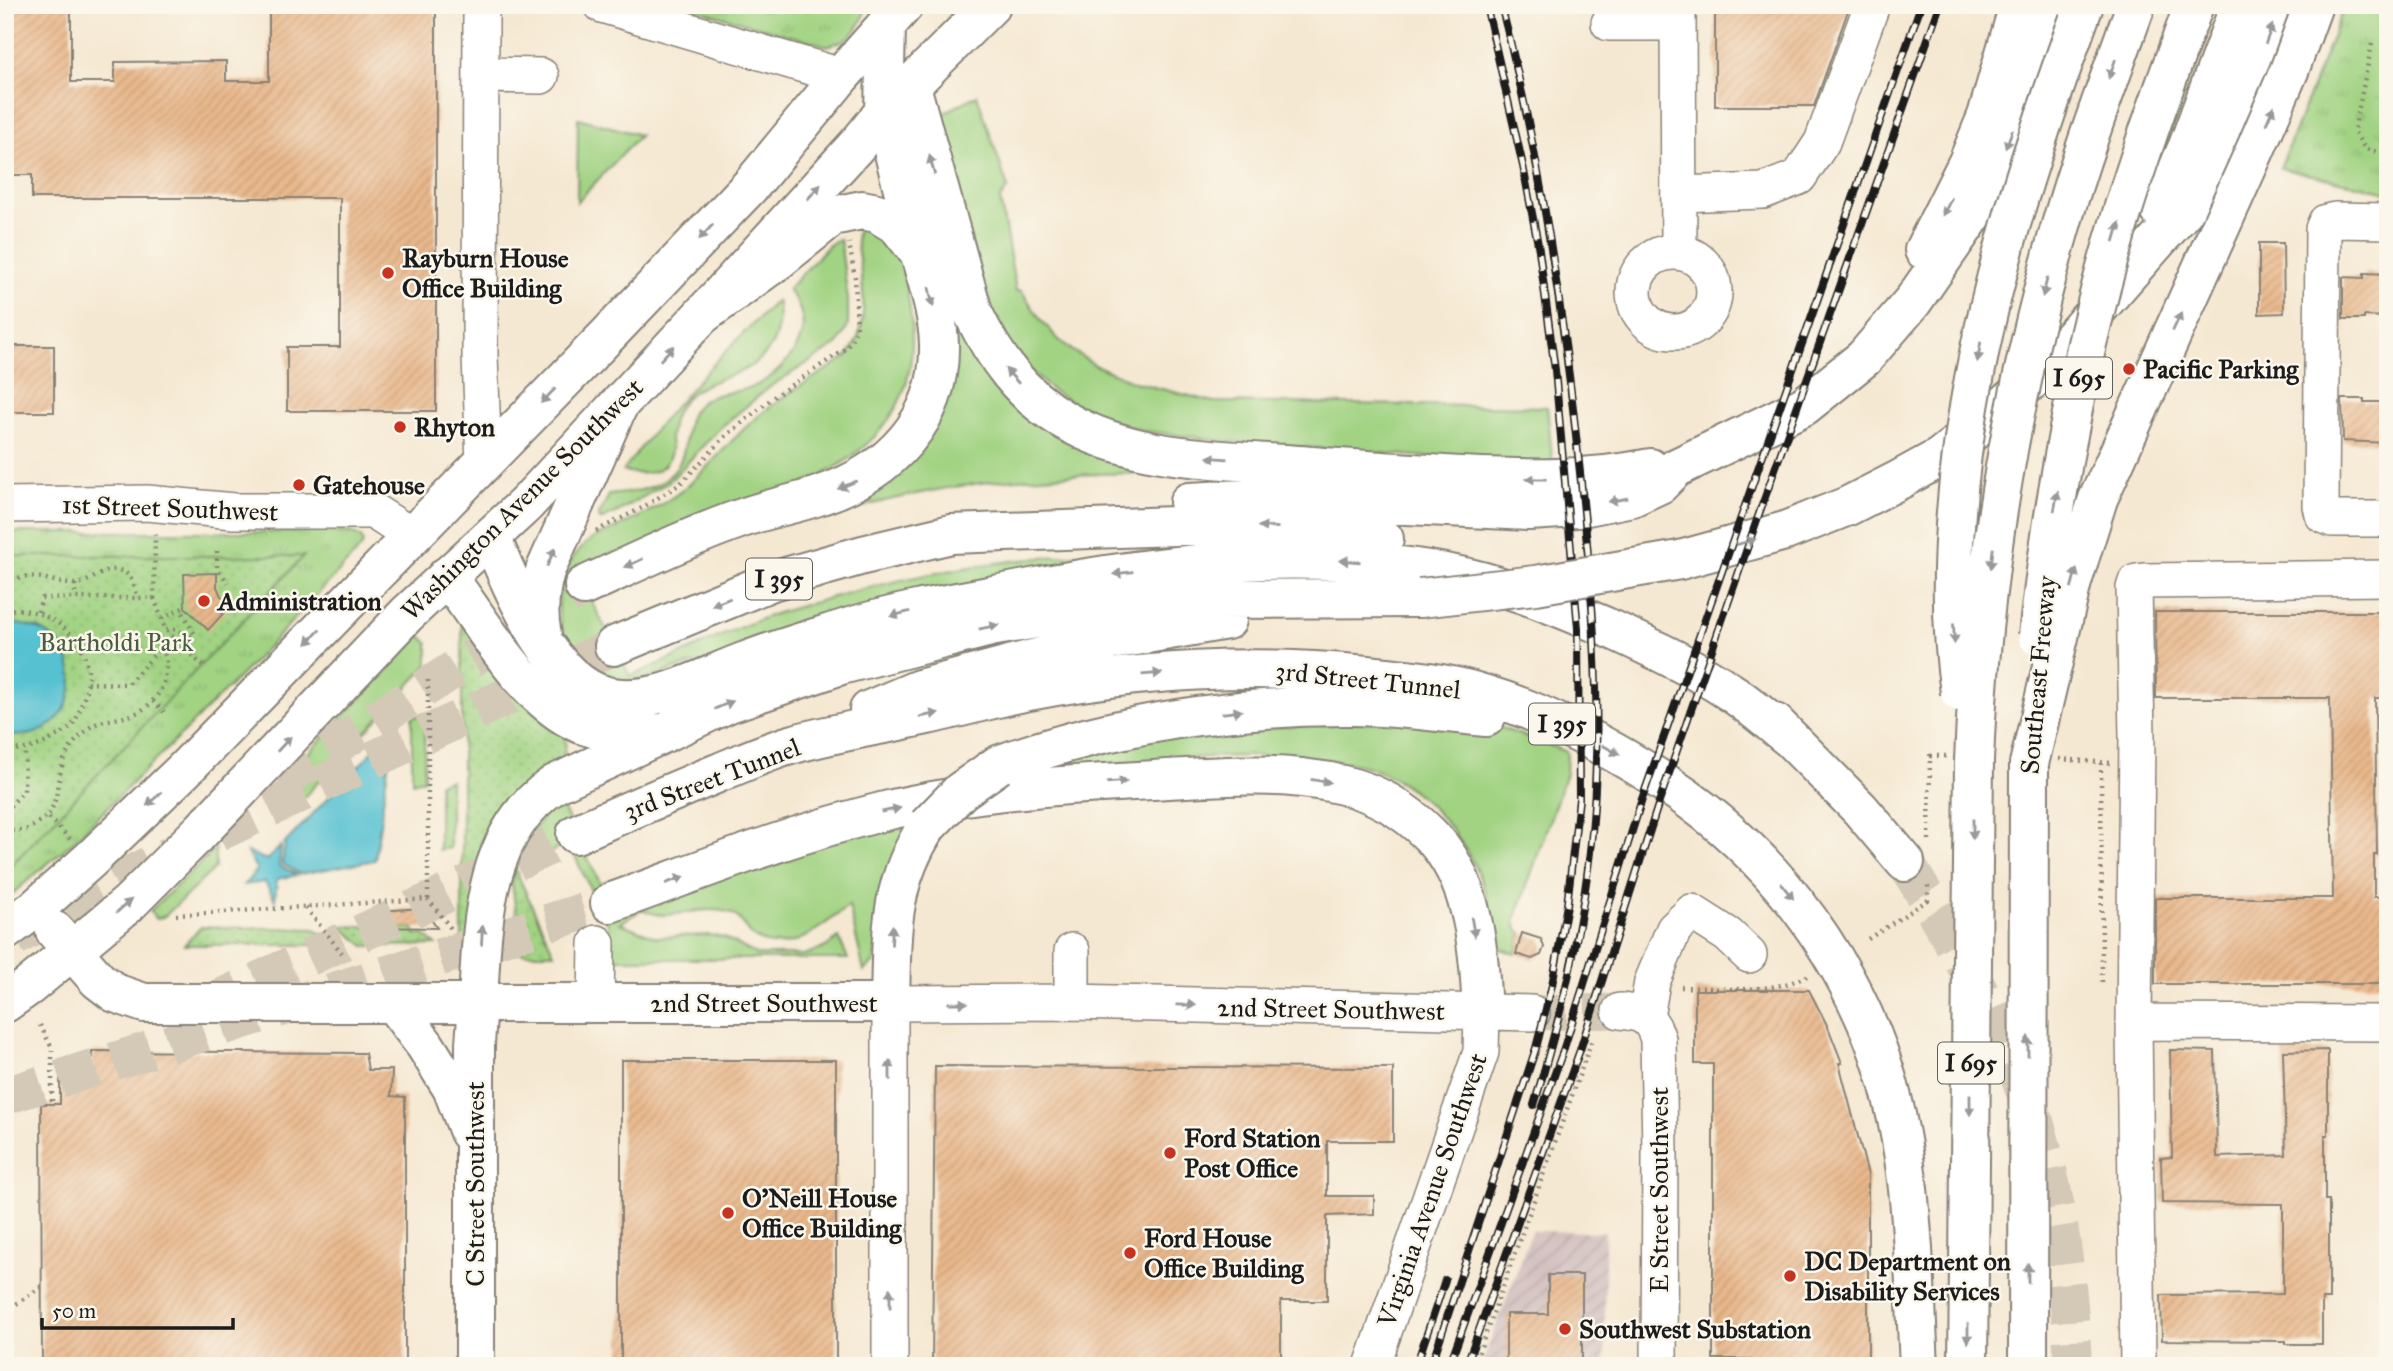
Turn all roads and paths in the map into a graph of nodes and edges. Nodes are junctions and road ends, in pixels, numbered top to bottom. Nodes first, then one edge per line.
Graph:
1 (481, 5) edge
2 (602, 5) edge
3 (991, 5) edge
4 (1872, 5) edge
5 (2019, 5) edge
6 (2056, 5) edge
7 (2084, 5) edge
8 (2136, 5) edge
9 (2194, 5) edge
10 (2213, 5) edge
11 (2240, 5) edge
12 (2279, 5) edge
13 (2313, 5) edge
14 (892, 12) edge
15 (1678, 14) edge
16 (1609, 23) dead end
17 (2372, 44) dead end
18 (481, 75) junction
19 (541, 76) dead end
20 (841, 76) junction
21 (911, 86) junction
22 (884, 112) junction
23 (2169, 127) dead end
24 (2388, 153) edge
25 (1679, 194) junction
26 (2177, 202) junction
27 (2388, 221) edge
28 (849, 239) dead end
29 (1679, 251) dead end
30 (920, 254) junction
31 (702, 315) junction
32 (618, 405) junction
33 (1804, 405) junction
34 (484, 463) junction
35 (1676, 468) junction
36 (5, 505) edge
37 (2388, 519) edge
38 (155, 532) dead end
39 (593, 532) dead end
40 (951, 534) junction
41 (412, 536) junction
42 (491, 537) junction
43 (217, 551) dead end
44 (447, 576) junction
45 (2388, 578) edge
46 (5, 583) edge
47 (228, 583) dead end
48 (75, 584) junction
49 (584, 586) tunnel mouth
50 (75, 598) junction
51 (138, 598) junction
52 (154, 598) junction
53 (1420, 598) junction
54 (5, 610) edge
55 (38, 612) junction
56 (162, 618) junction
57 (166, 630) junction
58 (171, 636) junction
59 (614, 646) tunnel mouth
60 (545, 647) junction
61 (160, 648) junction
62 (205, 668) dead end
63 (429, 677) dead end
64 (87, 683) junction
65 (153, 701) junction
66 (164, 712) dead end
67 (1562, 724) junction
68 (70, 729) junction
69 (662, 733) junction
70 (79, 738) junction
71 (1792, 740) junction
72 (790, 744) junction
73 (5, 749) edge
74 (24, 750) junction
75 (1974, 761) junction
76 (2029, 764) junction
77 (5, 811) edge
78 (47, 816) junction
79 (5, 832) edge
80 (576, 834) tunnel mouth
81 (73, 842) dead end
82 (1905, 862) tunnel mouth
83 (428, 899) junction
84 (610, 903) tunnel mouth
85 (36, 908) junction
86 (306, 908) junction
87 (176, 915) dead end
88 (5, 931) edge
89 (455, 934) dead end
90 (1874, 935) dead end
91 (1868, 939) dead end
92 (597, 943) dead end
93 (71, 949) junction
94 (1072, 951) dead end
95 (342, 953) dead end
96 (1749, 955) dead end
97 (1807, 976) dead end
98 (1669, 987) dead end
99 (1072, 1002) junction
100 (5, 1003) edge
101 (393, 1003) junction
102 (478, 1003) junction
103 (890, 1003) junction
104 (596, 1004) junction
105 (1482, 1013) junction
106 (1532, 1013) tunnel mouth
107 (2134, 1022) junction
108 (2388, 1023) edge
109 (40, 1025) dead end
110 (1592, 1040) dead end
111 (52, 1104) dead end
112 (476, 1150) junction
113 (42, 1286) dead end
114 (5, 1312) edge
115 (475, 1366) edge
116 (890, 1366) edge
117 (1372, 1366) edge
118 (1474, 1366) edge
119 (1659, 1366) edge
120 (1919, 1366) edge
121 (1968, 1366) edge
122 (2028, 1366) edge
123 (2138, 1366) edge

1 - 18 street
2 - 20 street
3 - 21 main road, Washington Avenue Southwest
4 - 25 street
5 -> 33 main road
6 -> 33 main road
7 -> 75 main road, bridge
8 -> 75 main road, I 695, bridge
76 -> 9 main road, Southeast Freeway / I 695, bridge
10 - 23 street
11 - 26 main road
26 -> 12 main road
76 -> 13 main road, bridge
14 - 20 main road, Washington Avenue Southwest
14 - 21 main road
14 - 22 main road
15 - 16 street
15 - 25 street
17 - 24 path
18 - 19 street
18 - 34 street
20 -> 34 main road, Washington Avenue Southwest
21 - 22 main road, Washington Avenue Southwest
35 -> 21 main road
22 - 30 main road
31 -> 22 main road, Washington Avenue Southwest
25 - 29 street
53 -> 26 main road, bridge
27 - 37 street
28 - 39 path
30 - 31 main road
30 -> 49 main road
32 -> 31 main road, Washington Avenue Southwest
32 - 42 main road, Washington Avenue Southwest
60 -> 32 main road
33 - 35 main road
34 - 41 main road, Washington Avenue Southwest
34 - 42 main road
35 -> 40 main road
36 - 41 street, 1st Street Southwest
38 - 52 path
40 -> 59 main road, I 395
71 -> 40 main road, I 395
41 - 44 main road
41 -> 85 main road, Washington Avenue Southwest
42 - 44 main road, Washington Avenue Southwest
42 - 60 main road
43 - 47 path
44 - 69 main road
93 -> 44 main road, Washington Avenue Southwest
45 - 107 street
46 - 48 path
48 - 50 path
48 - 51 path
50 - 51 path
50 - 55 path
51 - 52 path
52 - 56 path
69 -> 53 main road, C Street Southwest
53 - 72 main road
54 - 55 path
55 - 64 path
56 - 57 path
56 - 57 path
57 - 58 path
58 - 61 path
58 - 62 path
71 -> 60 main road
61 - 64 path
61 - 65 path
63 - 83 path
64 - 68 path
65 - 66 path
65 - 70 path
72 -> 67 main road, 3rd Street Tunnel / I 395
103 -> 67 main road, bridge
67 -> 120 main road, 3rd Street Tunnel / I 395
68 - 70 path
68 - 74 path
102 -> 69 main road, C Street Southwest
70 - 78 path
71 - 82 main road, I 395
72 - 80 main road, 3rd Street Tunnel / I 395
73 - 74 path
74 - 77 path
75 -> 121 main road, I 695
122 -> 76 main road, Southeast Freeway / I 695
78 - 79 path
78 - 81 path
83 - 86 path
83 - 89 path
84 -> 105 main road
85 - 88 main road, Washington Avenue Southwest
85 - 93 main road, 2nd Street Southwest
86 - 87 path
86 - 95 path
90 - 91 path
92 - 104 street
93 - 100 main road, Washington Avenue Southwest
93 - 101 main road, 2nd Street Southwest
94 - 99 street
96 - 119 street, E Street Southwest
97 - 98 path
103 -> 99 street, 2nd Street Southwest
99 -> 105 street, 2nd Street Southwest
101 - 102 main road, 2nd Street Southwest
101 - 112 main road
102 - 104 main road, 2nd Street Southwest
102 - 112 main road, C Street Southwest
103 - 104 main road, 2nd Street Southwest
116 -> 103 street
105 - 106 street, 2nd Street Southwest
105 - 117 street, Virginia Avenue Southwest
107 - 108 street
107 - 123 street
109 - 111 path
110 - 118 path
112 - 115 main road, C Street Southwest
113 - 114 path

